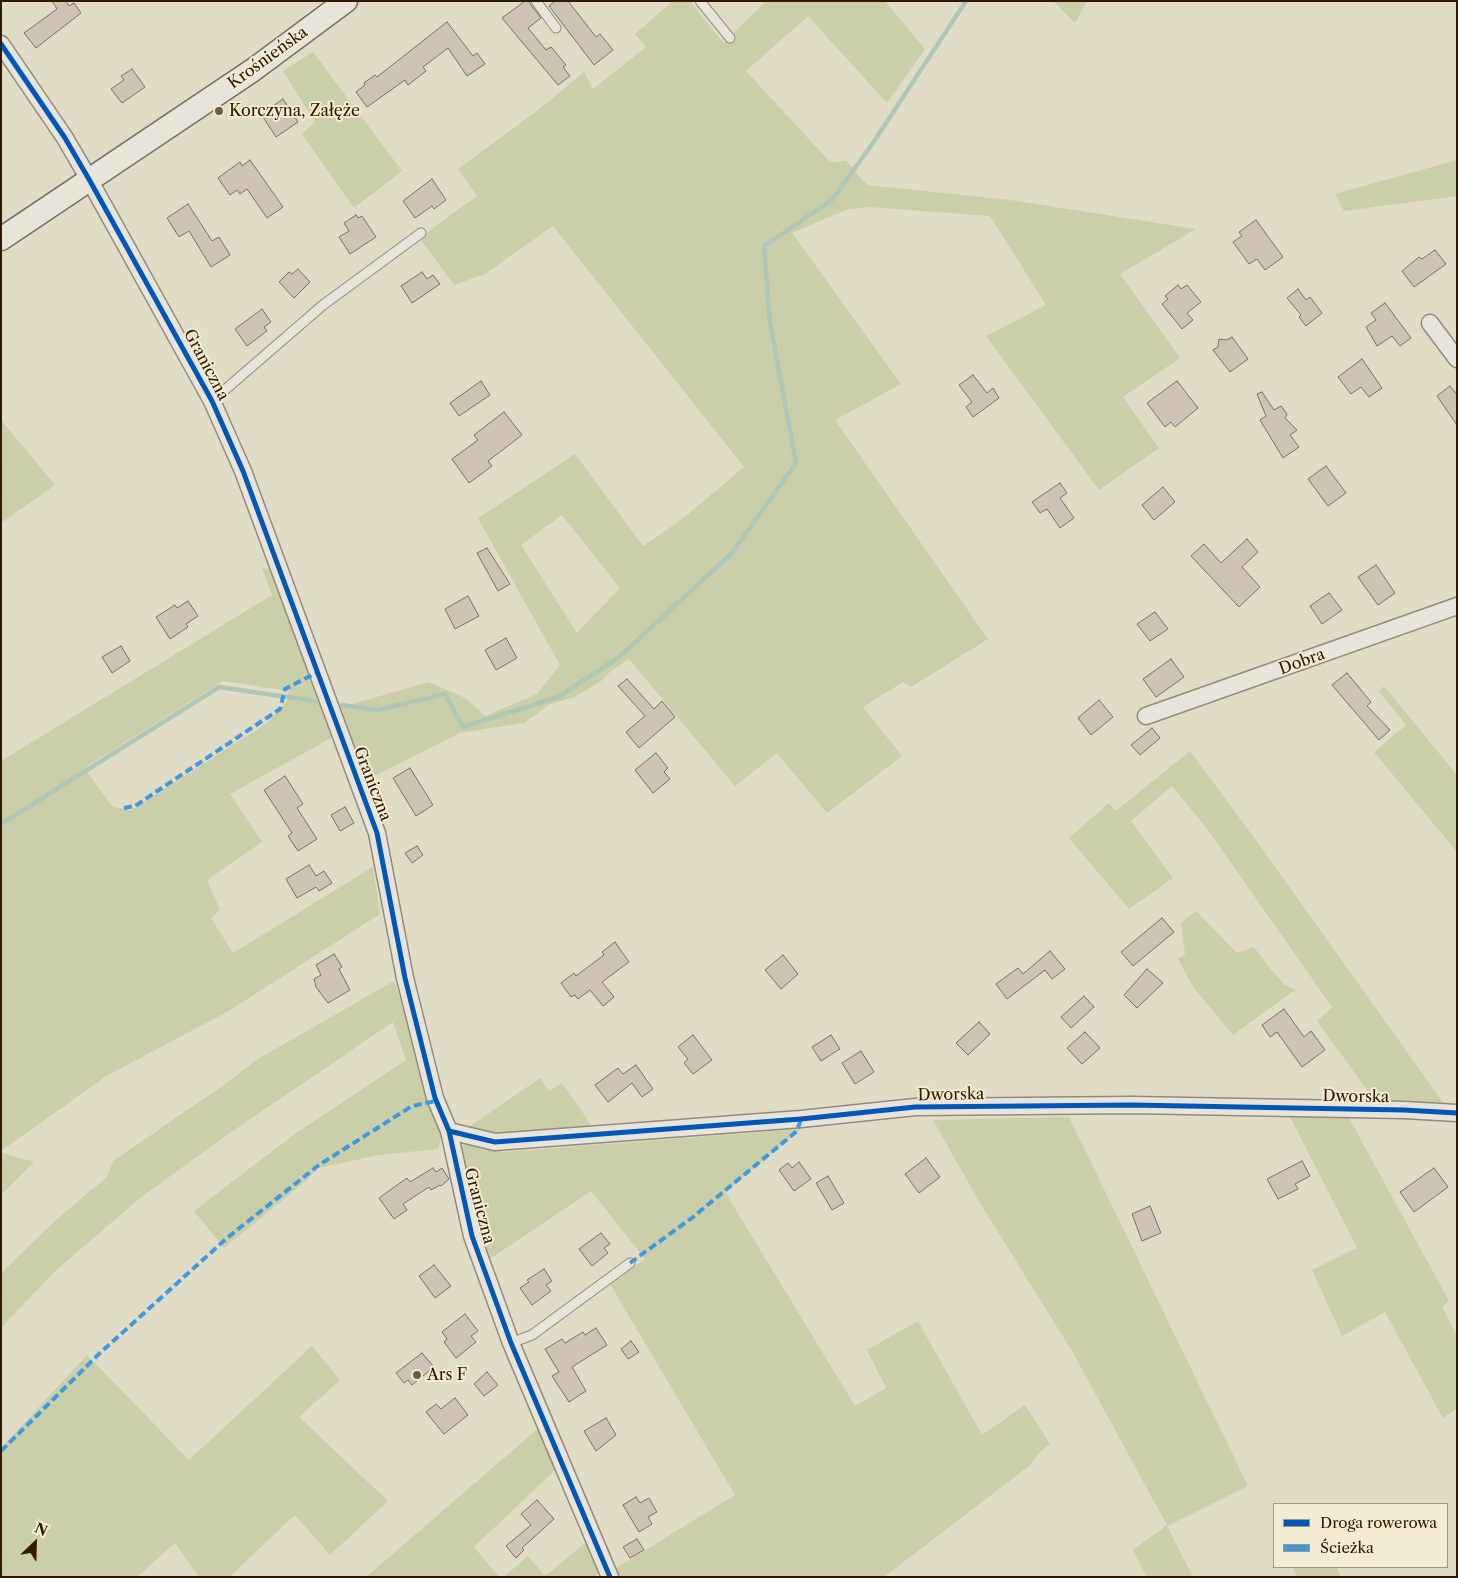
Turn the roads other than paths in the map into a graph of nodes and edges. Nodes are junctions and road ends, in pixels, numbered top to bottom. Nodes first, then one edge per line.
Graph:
1 (536, 1) edge
2 (700, 1) edge
3 (344, 2) edge
4 (556, 28) dead end
5 (730, 38) dead end
6 (1, 44) edge
7 (90, 181) junction
8 (421, 233) dead end
9 (1, 239) edge
10 (1430, 323) dead end
11 (1457, 359) edge
12 (212, 401) junction
13 (1457, 606) edge
14 (1146, 716) dead end
15 (1457, 1113) edge
16 (448, 1131) junction
17 (630, 1263) dead end
18 (511, 1343) junction
19 (610, 1577) edge

1 - 4 lane
2 - 5 lane
3 - 7 main road, Krośnieńska
6 - 7 street, Graniczna
7 - 9 main road, Krośnieńska
7 - 12 street, Graniczna
8 - 12 lane
10 - 11 street
12 - 16 street, Graniczna
13 - 14 street, Dobra
15 - 16 street, Dworska
16 - 18 street, Graniczna
17 - 18 lane
18 - 19 street, Graniczna

